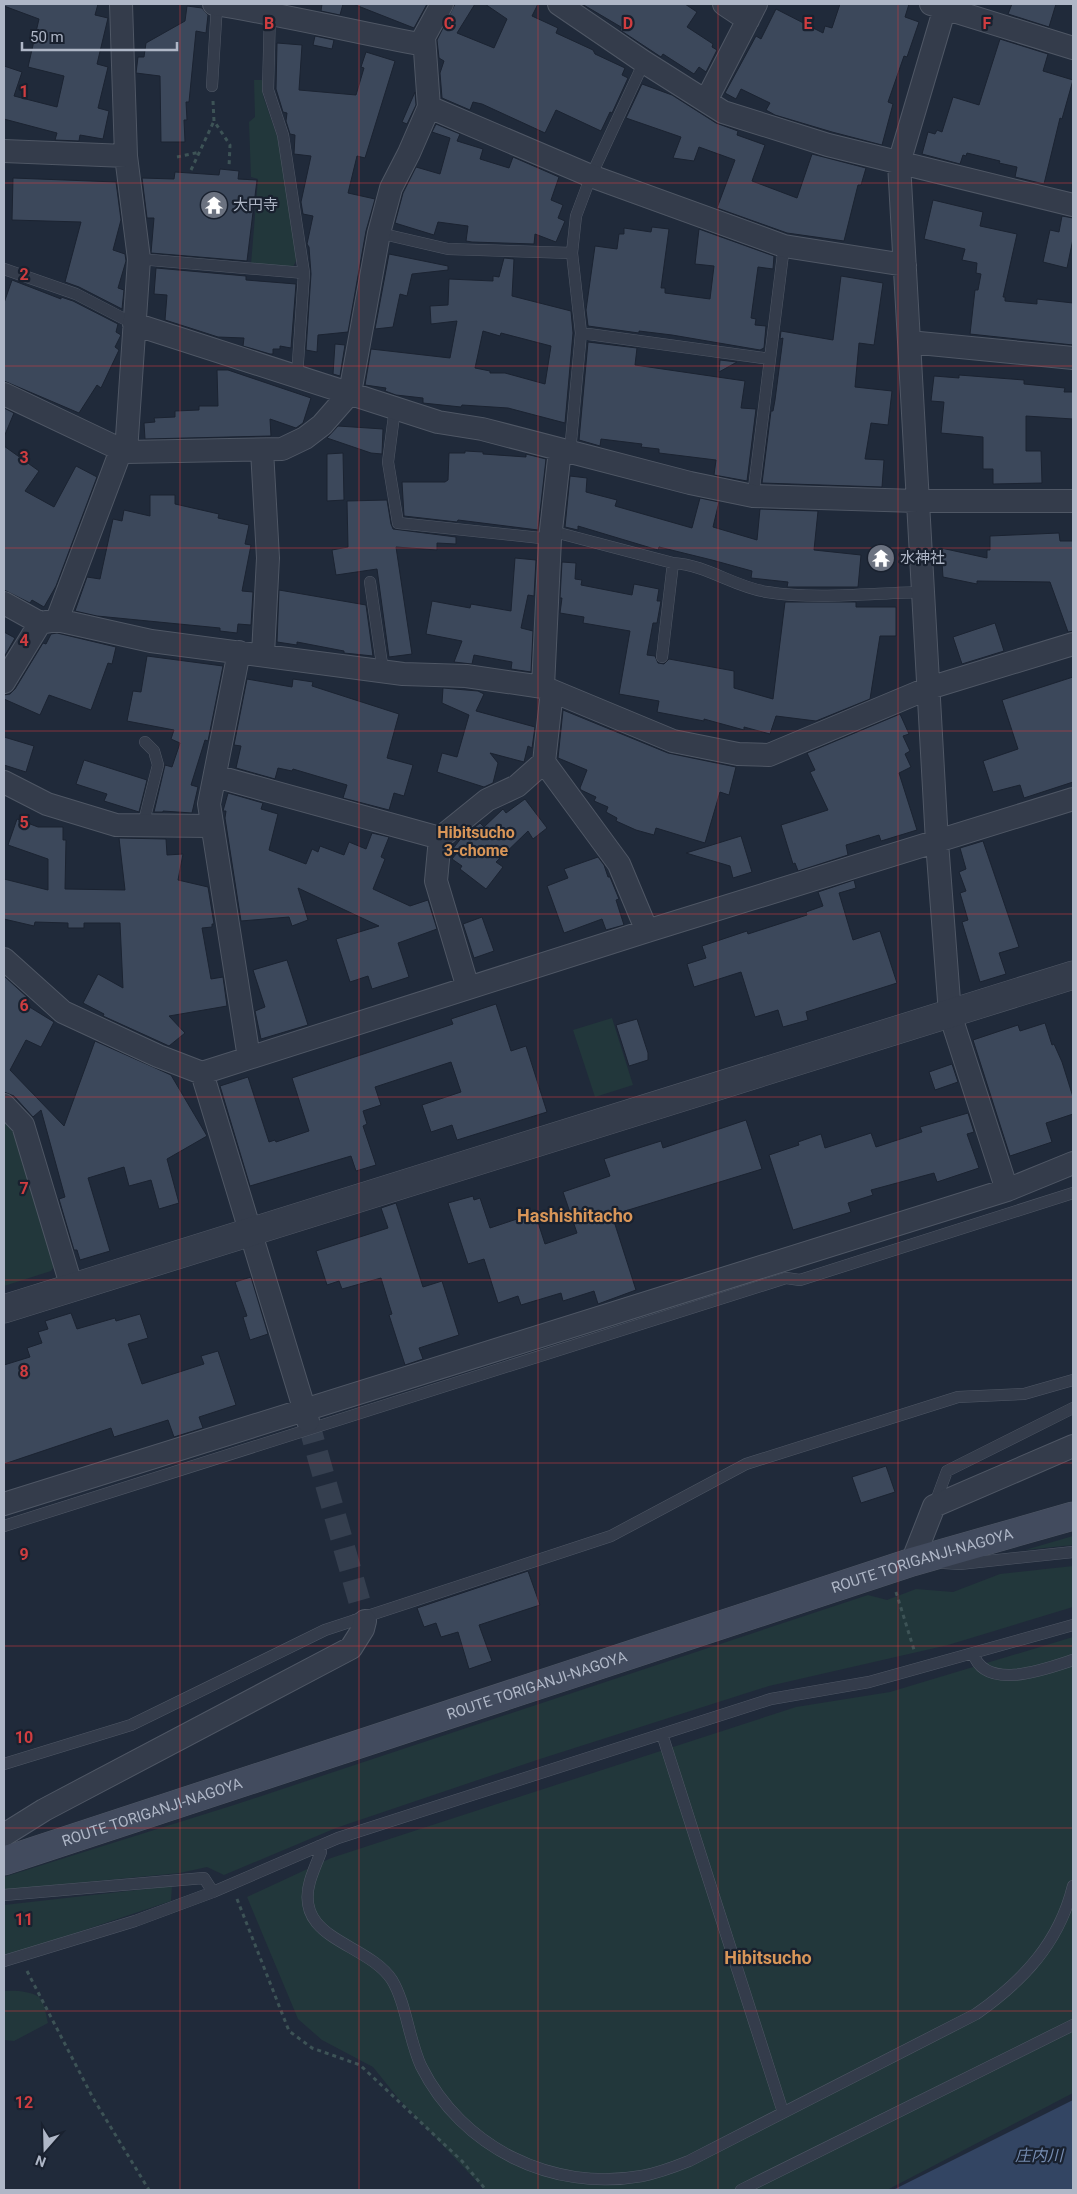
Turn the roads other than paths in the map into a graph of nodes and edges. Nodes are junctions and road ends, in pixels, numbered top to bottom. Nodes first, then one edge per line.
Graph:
1 (121, 4) edge
2 (215, 4) edge
3 (442, 4) edge
4 (559, 4) edge
5 (724, 4) edge
6 (940, 5) edge
7 (270, 12) junction
8 (752, 12) edge
9 (424, 45) junction
10 (1073, 48) edge
11 (644, 62) junction
12 (212, 86) dead end
13 (706, 100) junction
14 (429, 107) junction
15 (4, 151) edge
16 (126, 156) junction
17 (900, 163) junction
18 (591, 176) junction
19 (1073, 206) edge
20 (380, 232) junction
21 (784, 246) junction
22 (572, 254) junction
23 (139, 259) junction
24 (905, 265) junction
25 (4, 269) edge
26 (304, 273) junction
27 (134, 324) junction
28 (581, 333) junction
29 (909, 342) junction
30 (1073, 358) edge
31 (770, 359) junction
32 (297, 377) junction
33 (350, 393) junction
34 (4, 394) edge
35 (395, 408) junction
36 (262, 450) junction
37 (123, 451) junction
38 (565, 451) junction
39 (753, 496) junction
40 (917, 501) junction
41 (1073, 501) edge
42 (551, 535) junction
43 (673, 563) junction
44 (370, 582) dead end
45 (923, 592) junction
46 (4, 603) edge
47 (48, 622) junction
48 (1073, 644) edge
49 (239, 652) junction
50 (263, 654) junction
51 (662, 657) dead end
52 (383, 672) junction
53 (4, 682) edge
54 (929, 688) junction
55 (548, 689) junction
56 (145, 742) dead end
57 (544, 762) junction
58 (215, 776) junction
59 (4, 782) edge
60 (1073, 799) edge
61 (143, 825) junction
62 (211, 826) junction
63 (440, 838) junction
64 (937, 842) junction
65 (648, 931) junction
66 (7, 968) edge
67 (1073, 975) edge
68 (468, 988) junction
69 (950, 1014) junction
70 (249, 1058) junction
71 (202, 1073) junction
72 (4, 1105) edge
73 (1073, 1163) edge
74 (1007, 1190) junction
75 (1073, 1193) edge
76 (249, 1232) junction
77 (72, 1288) junction
78 (4, 1309) edge
79 (1073, 1380) edge
80 (1073, 1408) edge
81 (306, 1415) junction
82 (1073, 1446) edge
83 (4, 1504) edge
84 (934, 1506) junction
85 (1073, 1516) edge
86 (4, 1526) edge
87 (1073, 1552) edge
88 (939, 1554) junction
89 (900, 1566) junction
90 (365, 1621) tunnel mouth
91 (1072, 1629) edge
92 (973, 1653) junction
93 (1073, 1660) edge
94 (662, 1734) junction
95 (4, 1764) edge
96 (4, 1835) edge
97 (319, 1846) junction
98 (4, 1861) edge
99 (1073, 1886) edge
100 (213, 1892) junction
101 (4, 1895) edge
102 (4, 1961) edge
103 (1073, 2024) edge
104 (783, 2112) junction
105 (741, 2190) edge

1 - 16 street
2 - 7 street
2 - 12 lane
3 - 9 street
4 - 11 street
5 - 8 street
6 - 10 street
6 - 17 street
7 - 9 street
7 - 26 lane
8 - 13 street
9 - 14 street
11 - 13 street
11 - 18 lane
13 - 17 street
14 - 18 street
14 - 20 street
15 - 16 street
16 - 23 street
17 - 19 street
17 - 24 street
18 - 21 street
18 - 22 lane
20 - 22 lane
20 - 33 street
21 - 24 street
21 - 31 lane
22 - 28 lane
23 - 26 lane
23 - 27 street
24 - 29 street
25 - 27 lane
26 - 32 lane
27 - 32 street
27 - 37 street
28 - 31 lane
28 - 38 lane
29 - 30 street
29 - 40 street
31 - 39 lane
32 - 33 street
33 - 35 street
33 - 36 street
34 - 37 street
35 - 38 street
35 - 42 lane
36 - 37 street
36 - 50 street
37 - 47 street
38 - 39 street
38 - 42 street
39 - 40 street
40 - 41 street
40 - 45 street
42 - 43 lane
42 - 55 street
43 - 45 lane
43 - 51 lane
44 - 52 lane
45 - 54 street
46 - 47 street
47 - 49 street
47 - 53 street
48 - 54 street
49 - 50 street
49 - 58 street
50 - 52 street
52 - 55 street
54 - 55 street
54 - 64 street
55 - 57 street
56 - 61 lane
57 - 63 street
57 - 65 street
58 - 62 street
58 - 63 street
59 - 61 street
60 - 64 street
61 - 62 street
62 - 70 street
63 - 68 street
64 - 65 street
64 - 69 street
65 - 68 street
66 - 71 street
67 - 69 street
68 - 70 street
69 - 74 street
69 - 76 street
70 - 71 street
71 - 76 street
72 - 77 street
73 - 74 street
74 - 81 street
75 - 86 lane
76 - 77 street
76 - 81 street
77 - 78 street
79 - 95 lane
80 - 84 lane
81 - 83 street
82 - 84 street
84 - 89 street
85 - 88 main road, ROUTE TORIGANJI-NAGOYA
87 - 88 lane
88 - 89 main road, ROUTE TORIGANJI-NAGOYA
89 - 98 main road, ROUTE TORIGANJI-NAGOYA
90 - 96 street
91 - 92 lane
92 - 93 lane
92 - 94 lane
94 - 97 lane
94 - 104 lane
97 - 100 lane
97 - 104 lane
99 - 104 lane
100 - 101 lane
100 - 102 lane
103 - 105 lane

